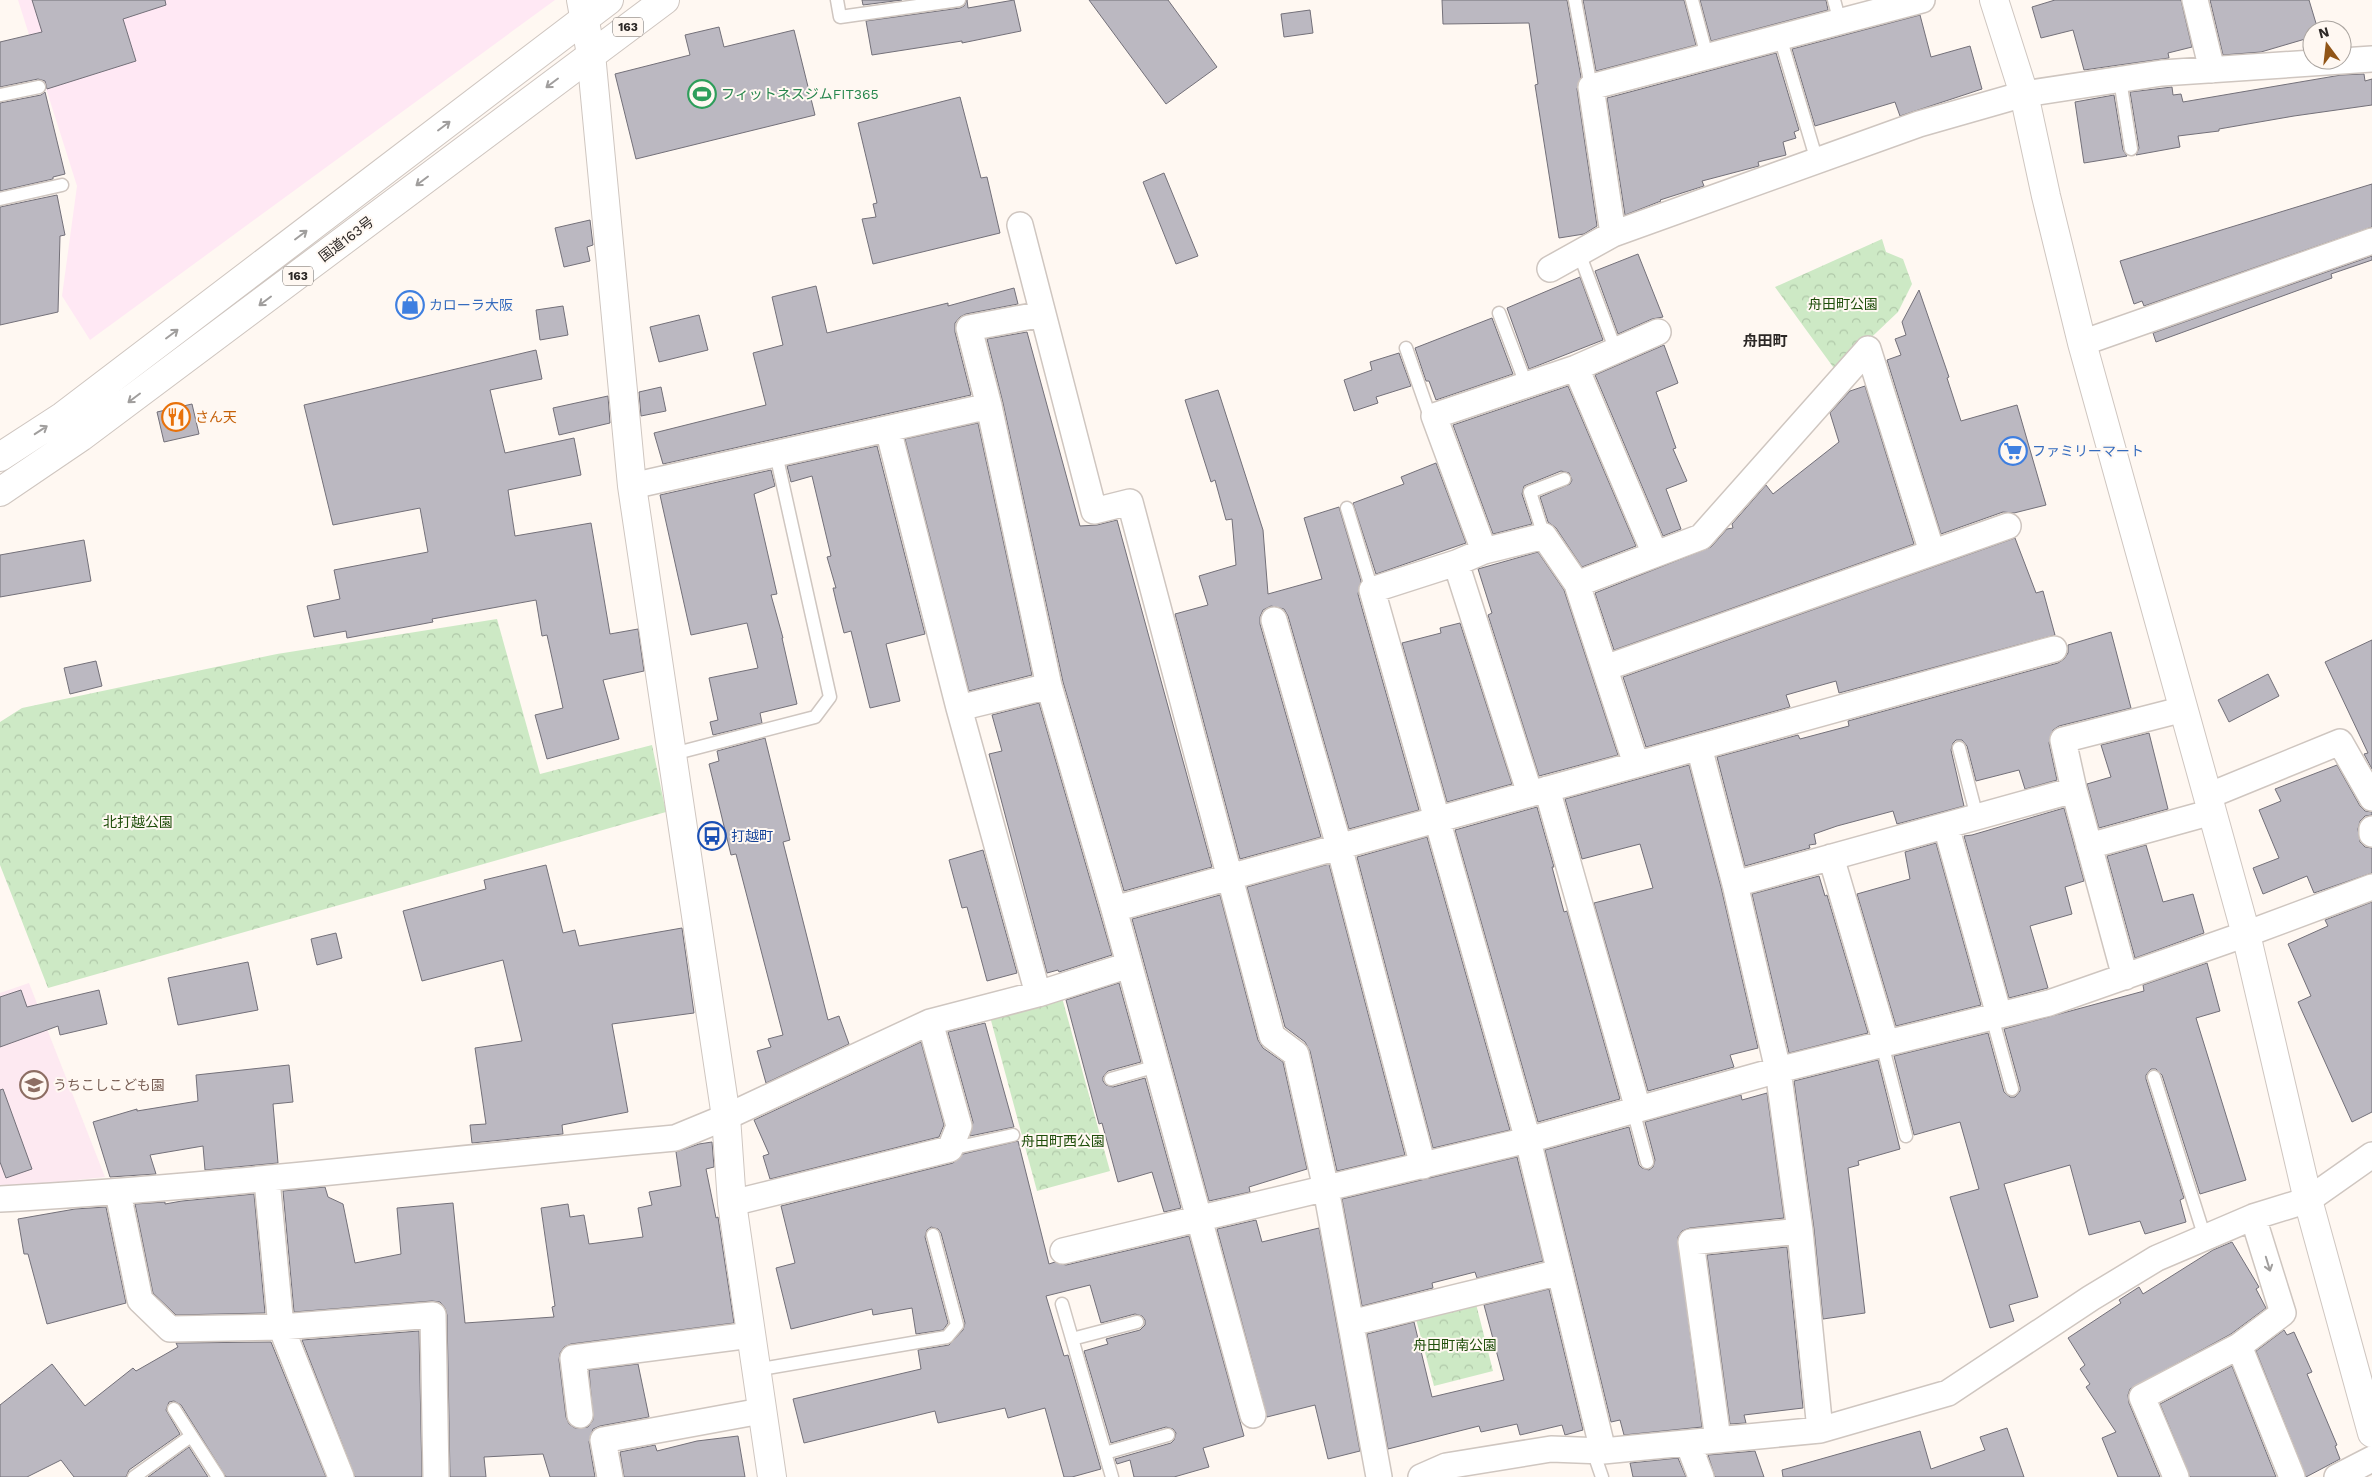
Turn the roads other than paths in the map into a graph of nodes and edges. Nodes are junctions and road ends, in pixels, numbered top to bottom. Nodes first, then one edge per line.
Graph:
1 (609, 0) edge
2 (665, 0) edge
3 (837, 0) edge
4 (959, 0) edge
5 (1575, 0) edge
6 (1692, 0) edge
7 (1922, 0) edge
8 (2195, 0) edge
9 (1998, 2) edge
10 (582, 9) edge
11 (1837, 11) edge
12 (1780, 37) junction
13 (590, 54) junction
14 (1707, 56) junction
15 (2372, 59) edge
16 (2212, 70) junction
17 (2120, 80) junction
18 (39, 87) dead end
19 (1591, 87) junction
20 (2024, 94) junction
21 (0, 96) edge
22 (2130, 148) dead end
23 (1817, 161) junction
24 (62, 185) dead end
25 (0, 199) edge
26 (1020, 225) dead end
27 (1613, 234) junction
28 (2372, 241) edge
29 (1579, 253) junction
30 (1550, 269) dead end
31 (1498, 313) dead end
32 (1043, 314) junction
33 (1658, 332) dead end
34 (2082, 343) junction
35 (1406, 348) dead end
36 (1616, 351) junction
37 (1576, 368) junction
38 (1526, 384) junction
39 (989, 406) junction
40 (1434, 416) junction
41 (888, 429) junction
42 (776, 454) junction
43 (0, 457) edge
44 (1564, 479) dead end
45 (632, 486) junction
46 (0, 492) edge
47 (1347, 508) dead end
48 (2008, 526) dead end
49 (1544, 536) junction
50 (1484, 551) junction
51 (1932, 552) junction
52 (1655, 554) junction
53 (1456, 563) junction
54 (1577, 584) junction
55 (1372, 590) junction
56 (1274, 620) dead end
57 (2054, 649) dead end
58 (1604, 668) junction
59 (1049, 686) junction
60 (959, 708) junction
61 (2184, 709) junction
62 (1699, 747) junction
63 (1959, 748) dead end
64 (672, 754) junction
65 (1636, 764) junction
66 (2074, 790) junction
67 (1538, 791) junction
68 (2372, 798) edge
69 (2210, 804) junction
70 (1977, 817) junction
71 (1437, 820) junction
72 (1946, 826) junction
73 (2372, 829) edge
74 (2372, 834) edge
75 (1339, 846) junction
76 (2089, 846) junction
77 (1831, 857) junction
78 (1229, 877) junction
79 (1735, 884) junction
80 (2372, 887) edge
81 (1114, 908) junction
82 (2246, 934) junction
83 (1130, 965) junction
84 (2125, 976) junction
85 (1038, 994) junction
86 (1995, 1016) junction
87 (930, 1022) junction
88 (1884, 1043) junction
89 (1157, 1066) junction
90 (1778, 1070) junction
91 (2154, 1077) dead end
92 (1111, 1079) dead end
93 (2012, 1089) dead end
94 (1635, 1109) junction
95 (726, 1117) junction
96 (1013, 1135) dead end
97 (1906, 1136) dead end
98 (1528, 1140) junction
99 (950, 1149) junction
100 (2372, 1155) edge
101 (1647, 1162) dead end
102 (1423, 1166) junction
103 (267, 1180) junction
104 (1326, 1189) junction
105 (118, 1193) junction
106 (0, 1199) edge
107 (2308, 1200) junction
108 (732, 1203) junction
109 (2253, 1217) junction
110 (1198, 1220) junction
111 (1800, 1231) junction
112 (933, 1235) dead end
113 (2205, 1238) junction
114 (1063, 1251) dead end
115 (1560, 1272) junction
116 (1062, 1304) dead end
117 (1137, 1322) dead end
118 (1351, 1323) junction
119 (282, 1327) junction
120 (751, 1335) junction
121 (1072, 1339) junction
122 (2239, 1346) junction
123 (756, 1370) junction
124 (174, 1409) dead end
125 (762, 1411) junction
126 (1252, 1414) dead end
127 (580, 1415) dead end
128 (1820, 1430) junction
129 (2372, 1433) edge
130 (1168, 1434) dead end
131 (191, 1436) junction
132 (1718, 1440) junction
133 (1688, 1443) junction
134 (1598, 1451) junction
135 (1105, 1452) junction
136 (2372, 1460) edge
137 (1448, 1472) edge
138 (134, 1477) edge
139 (218, 1477) edge
140 (341, 1477) edge
141 (436, 1477) edge
142 (610, 1477) edge
143 (772, 1477) edge
144 (1112, 1477) edge
145 (1379, 1477) edge
146 (1422, 1477) edge
147 (1602, 1477) edge
148 (1701, 1477) edge
149 (2176, 1477) edge
150 (2292, 1477) edge
151 (2337, 1477) edge

1 - 10 main road, 163
2 - 13 main road, 国道163号 / 163
3 - 4 lane
5 - 19 lane
6 - 14 lane
7 - 11 street
8 - 16 street
9 - 20 main road
10 - 13 main road
43 -> 10 main road, 163
11 - 12 street
12 - 14 street
12 - 23 lane
13 - 45 main road
13 -> 46 main road, 国道163号 / 163
14 - 19 street
15 - 16 street
16 - 17 street
17 - 20 street
17 - 22 lane
18 - 21 lane
19 - 27 street
20 - 23 street
20 - 34 main road
23 - 27 street
24 - 25 lane
26 - 32 street
27 - 29 street
28 - 34 street
29 - 30 street
29 - 36 lane
31 - 38 lane
32 - 39 street
32 - 78 street
33 - 36 street
34 - 61 main road
35 - 40 lane
36 - 37 street
37 - 38 street
37 - 52 street
38 - 40 street
39 - 41 street
39 - 59 street
40 - 50 street
41 - 42 street
41 - 60 street
42 - 45 street
42 - 64 lane
44 - 49 lane
45 - 64 main road
47 - 55 lane
48 - 51 street
49 - 50 street
49 - 54 street
50 - 53 street
51 - 52 street
51 - 58 street
52 - 54 street
53 - 55 street
53 - 67 street
54 - 58 street
55 - 71 street
56 - 75 street
57 - 62 street
58 - 65 street
59 - 60 street
59 - 81 street
60 - 85 street
61 - 66 street
61 - 69 main road
62 - 65 street
62 - 79 street
63 - 70 lane
64 - 95 main road
65 - 67 street
66 - 70 street
66 - 76 street
67 - 71 street
67 - 94 street
68 - 69 street
69 - 76 street
69 - 82 main road
70 - 72 street
71 - 75 street
71 - 98 street
72 - 77 street
72 - 86 street
73 - 74 street
75 - 78 street
75 - 102 street
76 - 84 street
77 - 79 street
77 - 88 street
78 - 81 street
78 - 104 street
79 - 90 street
80 - 82 street
81 - 83 street
82 - 84 street
82 - 107 main road
83 - 85 street
83 - 89 street
84 - 86 street
85 - 87 street
86 - 88 street
86 - 93 lane
87 - 95 street
87 - 99 street
88 - 90 street
88 - 97 lane
89 - 92 lane
89 - 110 street
90 - 94 street
90 - 111 street
91 - 113 lane
94 - 98 street
94 - 101 lane
95 - 103 street
95 - 108 main road
96 - 99 lane
98 - 102 street
98 - 115 street
99 - 108 street
100 - 107 street
102 - 104 street
103 - 105 street
103 - 119 street
104 - 110 street
104 - 118 street
105 - 106 street
105 - 119 street
107 - 109 street
107 - 129 main road
108 - 120 main road
109 - 113 street
109 -> 122 street
110 - 114 street
110 - 126 street
111 - 128 street
111 - 132 street
112 - 123 lane
113 - 128 street
115 - 118 street
115 - 134 street
116 - 121 lane
117 - 121 lane
118 - 145 street
119 - 140 street
119 - 141 street
120 - 123 main road
120 - 127 street
121 - 135 lane
122 - 149 street
122 - 150 street
123 - 125 main road
124 - 131 lane
125 - 142 street
125 - 143 main road
128 - 132 street
130 - 135 lane
131 - 138 lane
131 - 139 lane
132 - 133 street
133 - 134 street
133 - 148 street
134 - 137 street
134 - 147 lane
135 - 144 lane
136 - 151 street
137 - 146 street

